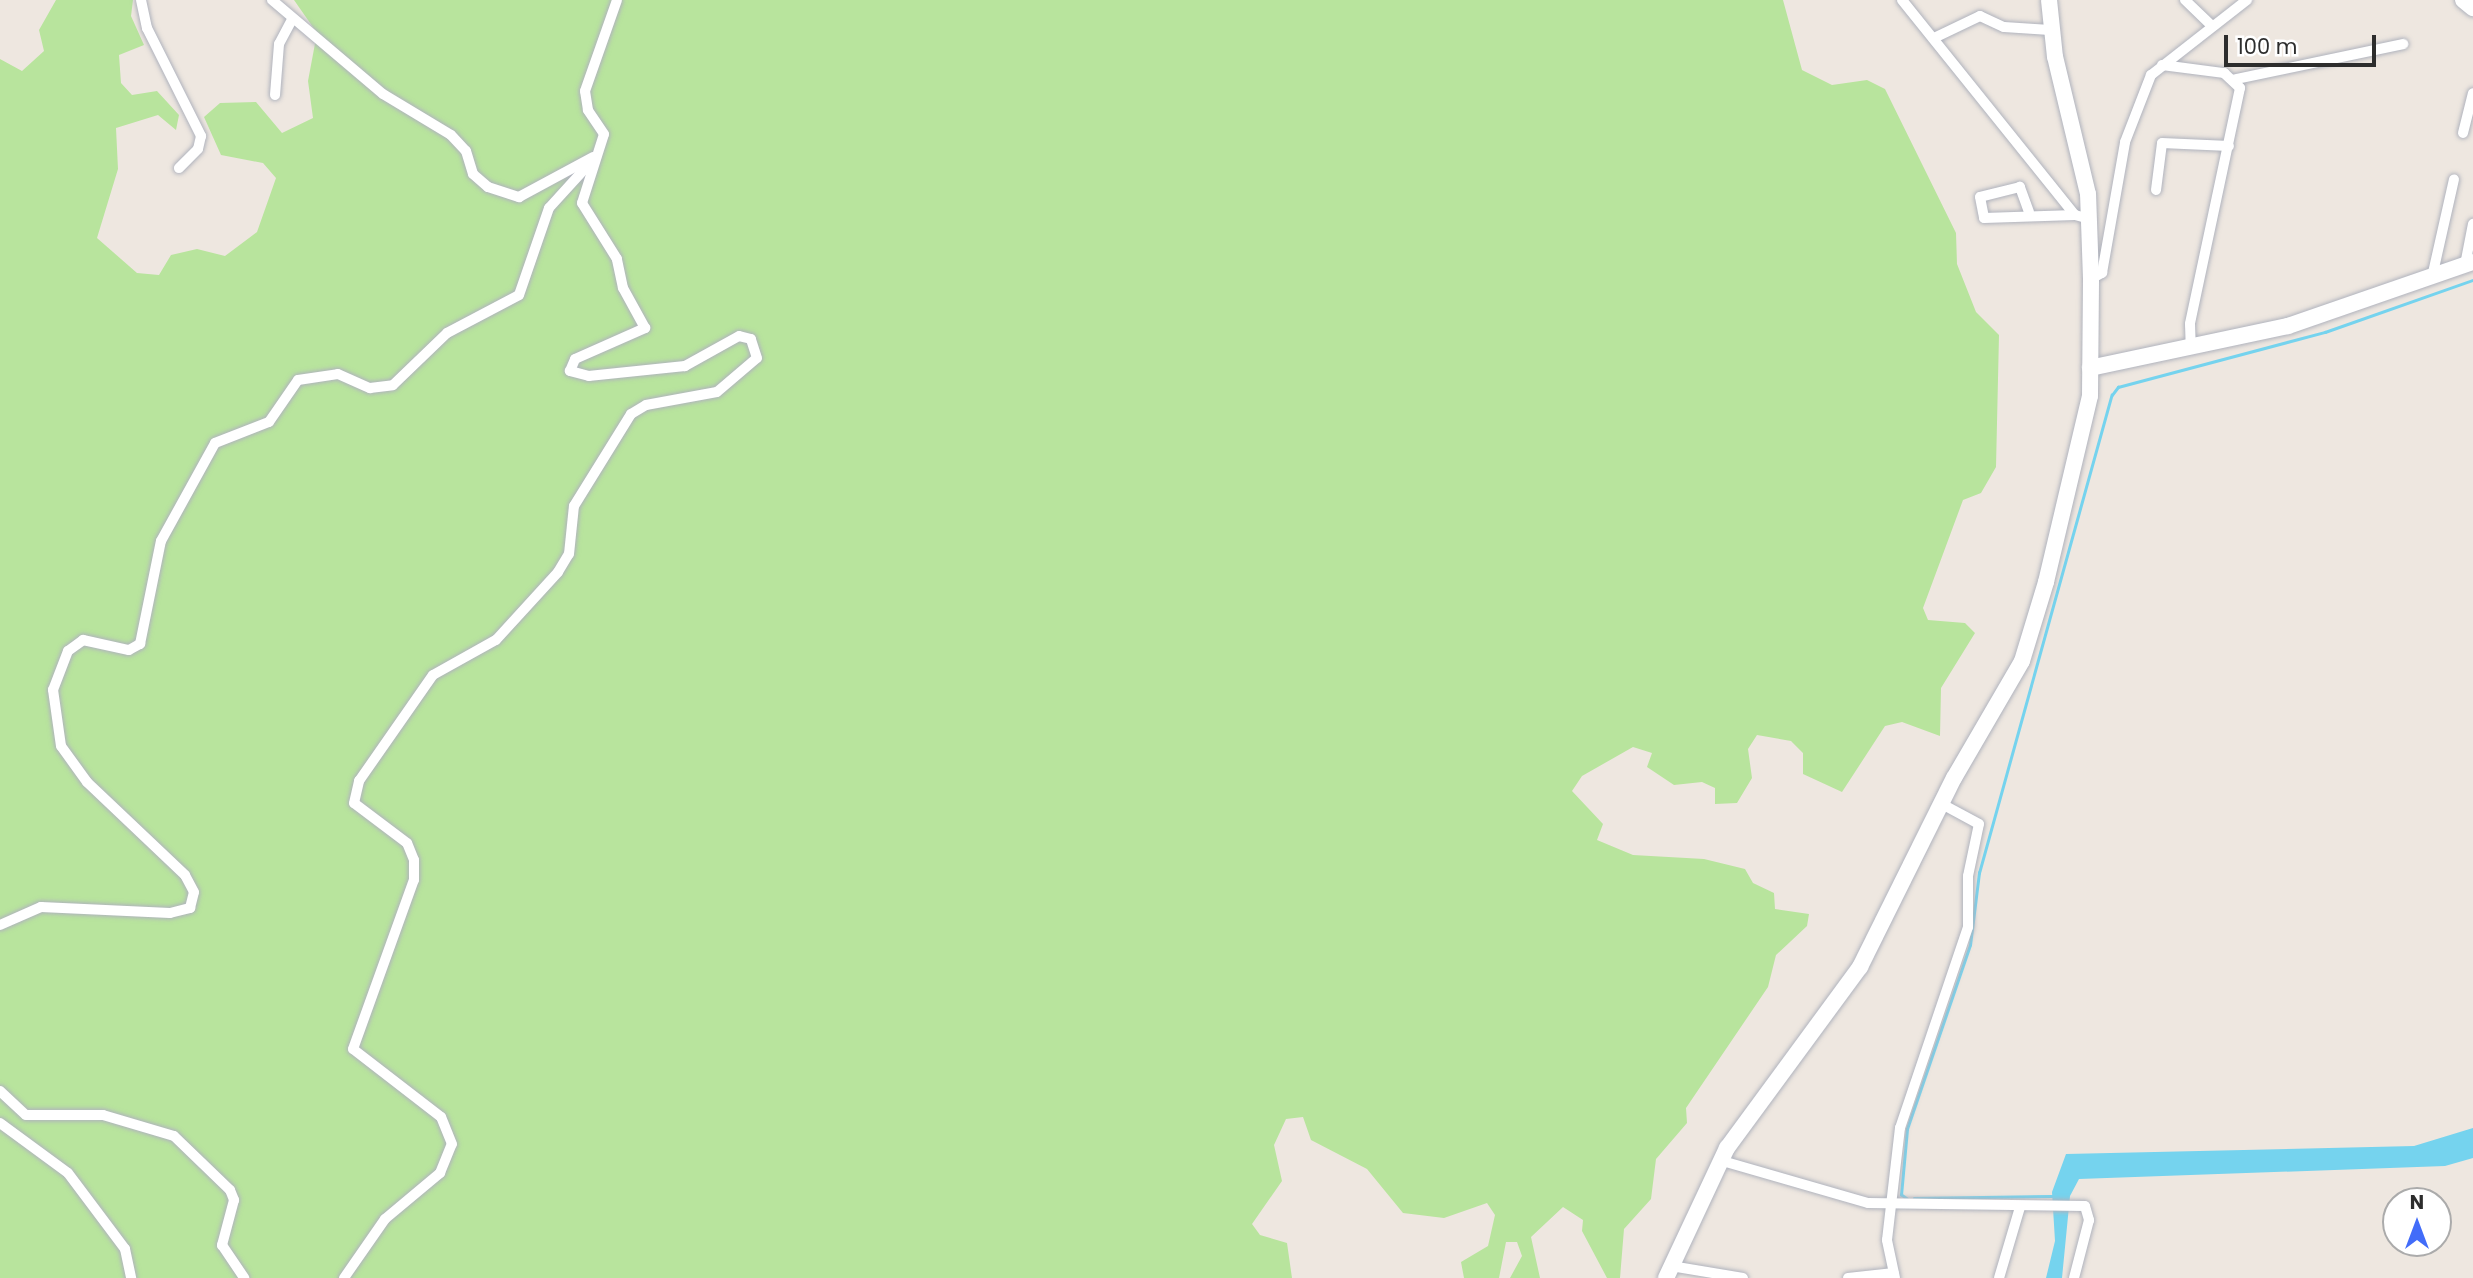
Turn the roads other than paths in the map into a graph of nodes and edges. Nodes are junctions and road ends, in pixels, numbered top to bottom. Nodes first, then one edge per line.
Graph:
1 (141, 0) edge
2 (272, 0) edge
3 (617, 0) edge
4 (1902, 0) edge
5 (2049, 0) edge
6 (2185, 0) edge
7 (2247, 0) edge
8 (2463, 0) edge
9 (2473, 8) edge
10 (292, 20) junction
11 (2212, 26) junction
12 (2050, 30) junction
13 (1934, 38) junction
14 (2403, 44) dead end
15 (2162, 65) junction
16 (2236, 79) junction
17 (2473, 93) edge
18 (275, 95) dead end
19 (2463, 133) dead end
20 (2229, 146) junction
21 (596, 157) junction
22 (180, 168) dead end
23 (2454, 179) dead end
24 (2156, 190) dead end
25 (2029, 212) junction
26 (2082, 217) junction
27 (2473, 224) edge
28 (2469, 264) edge
29 (2432, 277) junction
30 (2091, 279) junction
31 (2191, 348) junction
32 (2090, 368) junction
33 (1940, 803) junction
34 (0, 925) edge
35 (0, 1091) edge
36 (0, 1123) edge
37 (1719, 1160) junction
38 (1893, 1206) junction
39 (2020, 1207) junction
40 (1668, 1272) edge
41 (1894, 1275) edge
42 (131, 1278) edge
43 (244, 1278) edge
44 (344, 1278) edge
45 (1743, 1278) edge
46 (1848, 1278) edge
47 (1999, 1278) edge
48 (2074, 1278) edge

1 - 22 street
2 - 10 street
3 - 21 street
4 - 13 street
5 - 12 street
6 - 11 street
7 - 11 street
8 - 9 street
10 - 18 street
10 - 21 street
11 - 15 street
12 - 13 street
12 - 26 street
13 - 26 street
14 - 16 street
15 - 16 street
15 - 30 street
16 - 20 street
17 - 19 street
20 - 24 street
20 - 31 street
21 - 34 street
21 - 44 street
23 - 29 street
25 - 25 street
25 - 26 street
26 - 30 street
27 - 28 street
28 - 29 street
29 - 31 street
30 - 32 street
31 - 32 street
32 - 33 street
33 - 37 street
33 - 38 street
35 - 43 street
36 - 42 street
37 - 38 street
37 - 40 street
38 - 39 street
38 - 41 street
39 - 47 street
39 - 48 street
40 - 45 street
41 - 46 street

